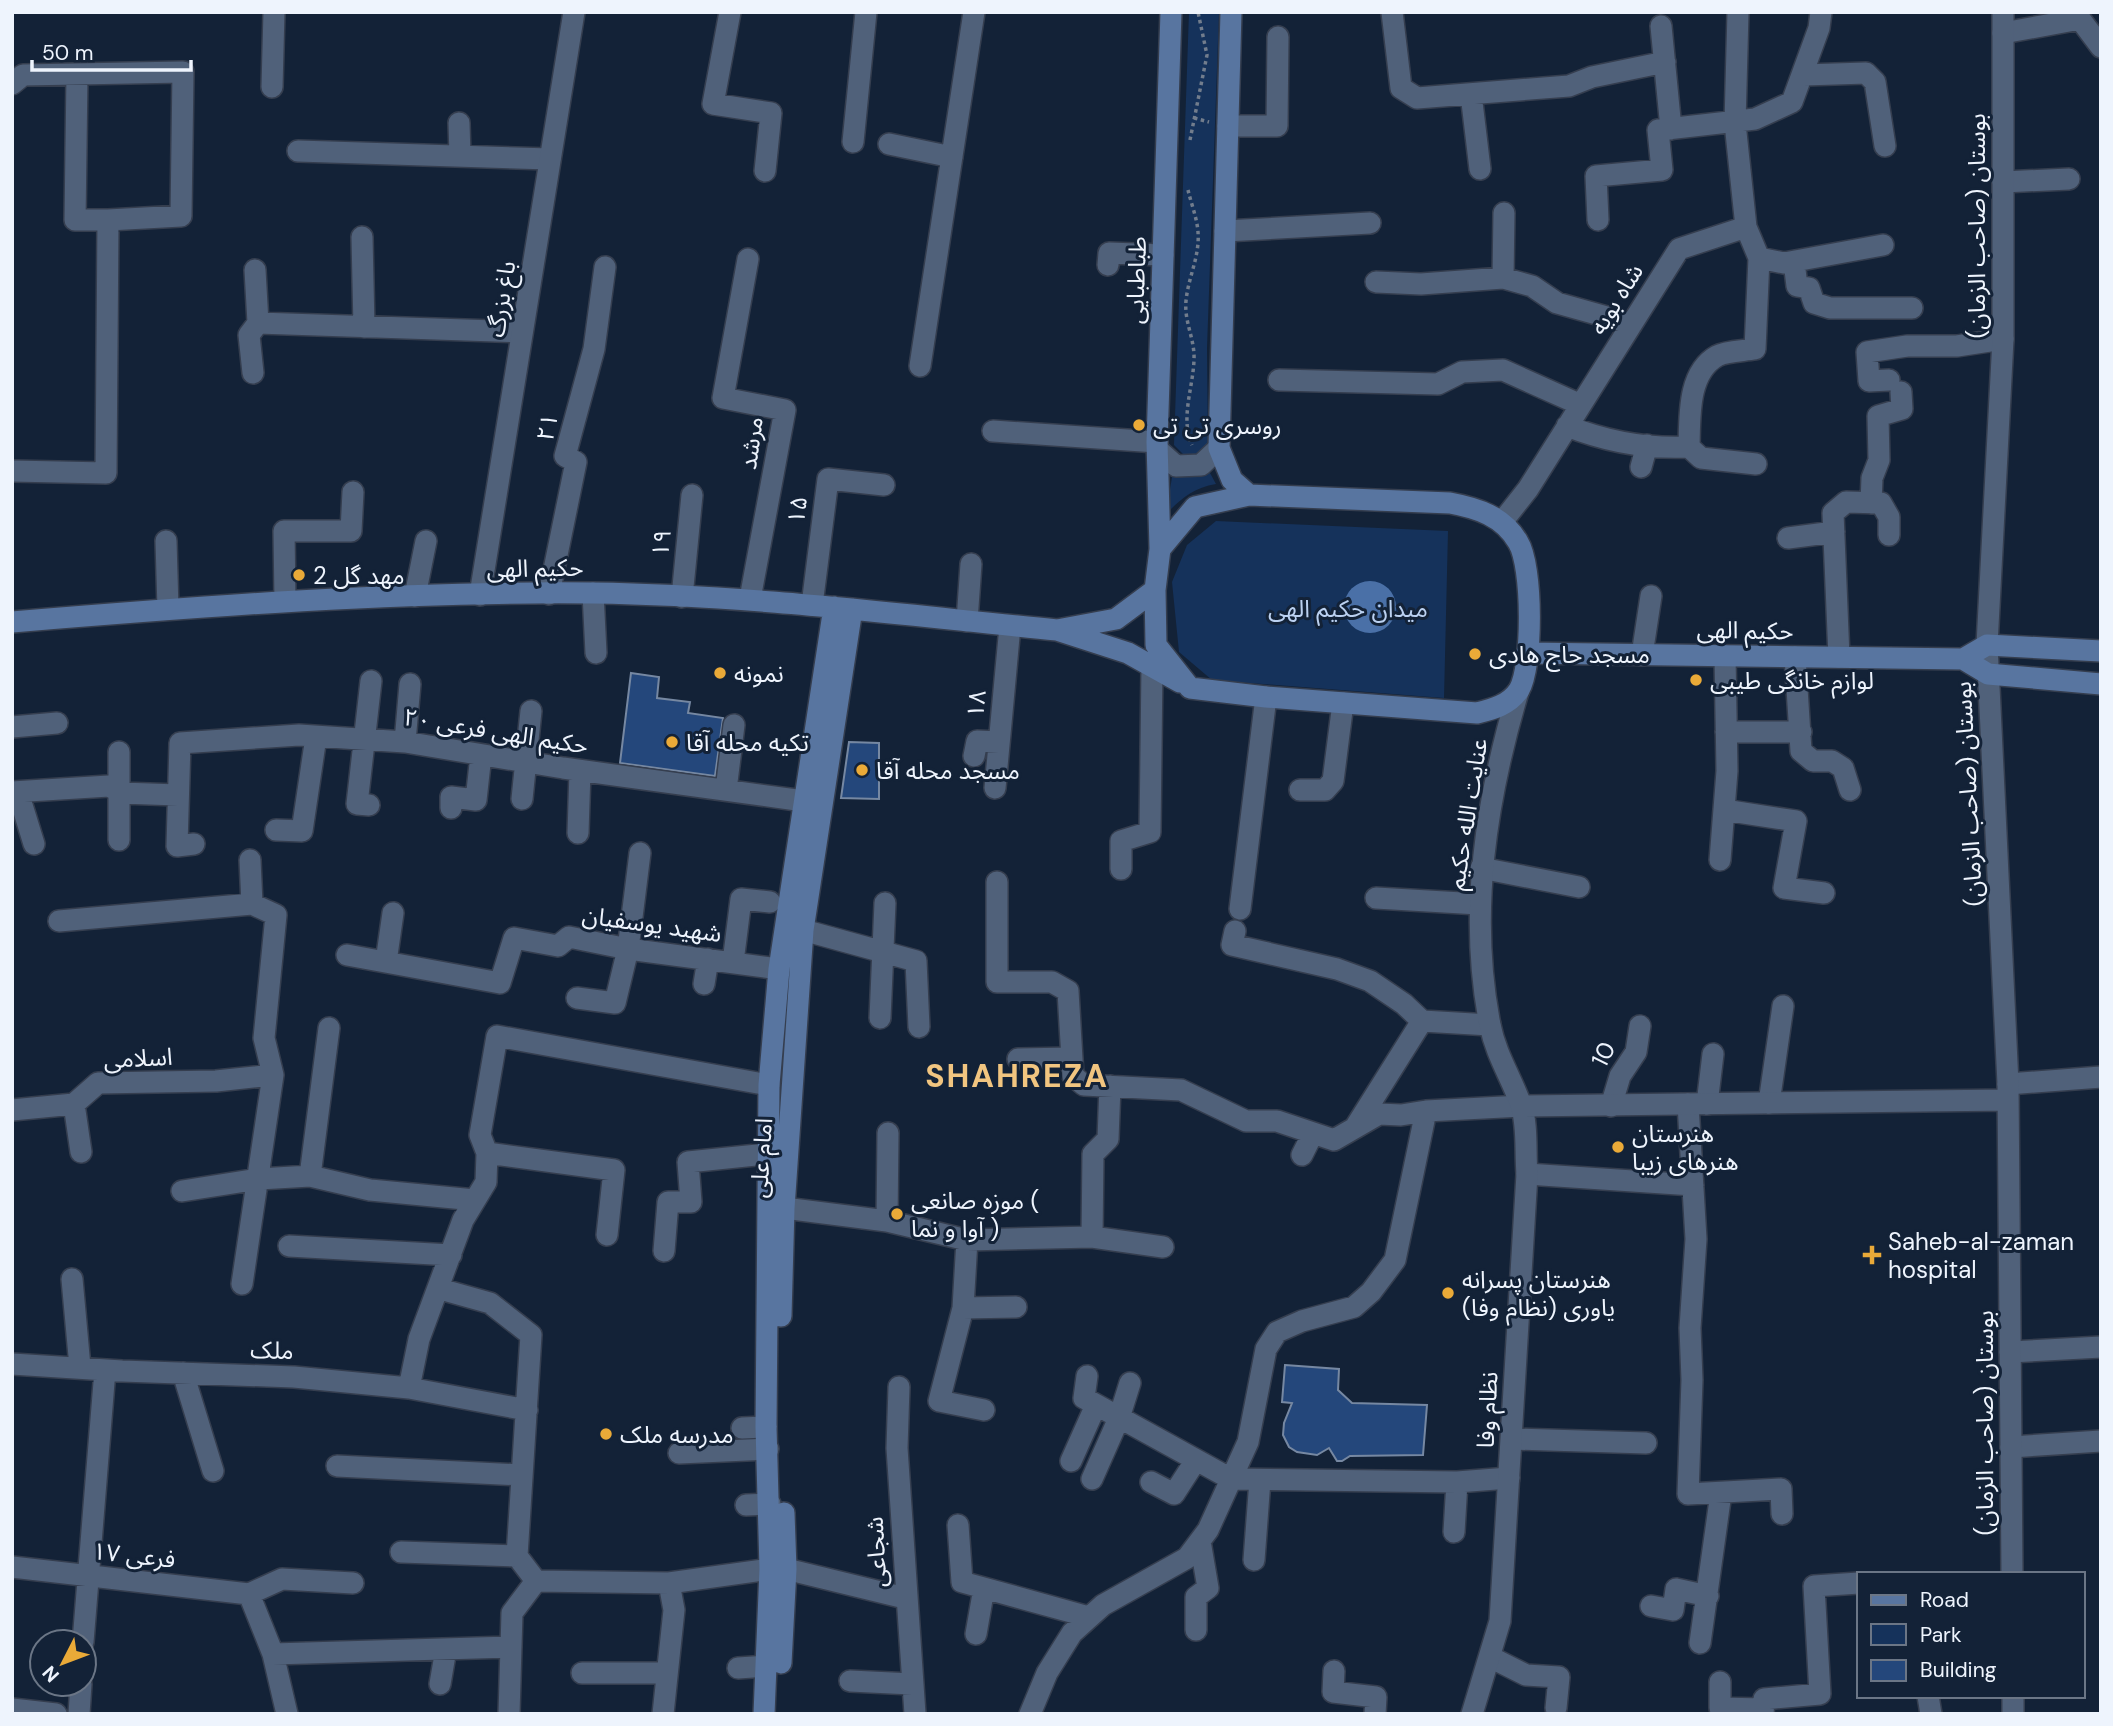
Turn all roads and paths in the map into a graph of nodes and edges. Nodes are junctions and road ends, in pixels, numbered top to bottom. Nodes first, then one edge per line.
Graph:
1 (274, 12) edge
2 (574, 12) edge
3 (730, 12) edge
4 (866, 12) edge
5 (974, 12) edge
6 (1171, 12) edge
7 (1198, 12) edge
8 (1231, 12) edge
9 (1392, 12) edge
10 (1738, 12) edge
11 (1821, 12) edge
12 (2003, 23) edge
13 (1661, 26) dead end
14 (1278, 37) dead end
15 (2101, 47) edge
16 (1665, 62) junction
17 (77, 75) junction
18 (1804, 75) junction
19 (12, 84) edge
20 (272, 87) dead end
21 (1471, 94) junction
22 (458, 123) dead end
23 (1735, 123) junction
24 (1228, 127) junction
25 (1671, 129) junction
26 (853, 142) dead end
27 (889, 144) dead end
28 (1189, 144) dead end
29 (1885, 146) dead end
30 (298, 151) dead end
31 (460, 156) junction
32 (952, 157) junction
33 (551, 159) junction
34 (1480, 169) dead end
35 (765, 171) dead end
36 (2069, 179) dead end
37 (2003, 182) junction
38 (1187, 188) dead end
39 (1504, 213) dead end
40 (108, 220) junction
41 (1598, 220) dead end
42 (1370, 222) dead end
43 (1746, 227) junction
44 (1225, 231) junction
45 (362, 237) dead end
46 (1883, 245) dead end
47 (1163, 255) junction
48 (1759, 258) junction
49 (748, 259) dead end
50 (1794, 262) junction
51 (1108, 265) dead end
52 (605, 267) dead end
53 (255, 270) dead end
54 (1503, 278) junction
55 (1376, 282) dead end
56 (1912, 308) dead end
57 (258, 323) junction
58 (1632, 324) junction
59 (364, 327) junction
60 (522, 332) junction
61 (2003, 339) junction
62 (920, 366) dead end
63 (253, 373) dead end
64 (1279, 380) dead end
65 (1581, 405) junction
66 (1567, 426) junction
67 (993, 431) dead end
68 (1647, 445) junction
69 (1157, 446) junction
70 (1689, 447) junction
71 (1219, 448) junction
72 (1756, 464) dead end
73 (1641, 467) dead end
74 (12, 471) edge
75 (884, 485) dead end
76 (353, 492) dead end
77 (692, 495) dead end
78 (1248, 495) junction
79 (1871, 503) junction
80 (1502, 522) junction
81 (1834, 532) junction
82 (1889, 536) dead end
83 (1788, 538) dead end
84 (166, 541) dead end
85 (426, 541) dead end
86 (1160, 549) junction
87 (971, 564) dead end
88 (1155, 590) junction
89 (593, 593) junction
90 (549, 594) junction
91 (480, 595) junction
92 (415, 596) junction
93 (1651, 596) dead end
94 (682, 597) junction
95 (750, 599) junction
96 (285, 601) junction
97 (812, 605) junction
98 (843, 608) junction
99 (168, 610) junction
100 (967, 621) junction
101 (12, 622) edge
102 (1010, 626) junction
103 (1057, 630) junction
104 (1987, 645) junction
105 (2101, 651) edge
106 (596, 653) dead end
107 (1527, 653) junction
108 (1642, 654) junction
109 (1725, 656) junction
110 (1795, 657) junction
111 (1839, 657) junction
112 (1963, 659) junction
113 (1152, 667) junction
114 (1988, 674) junction
115 (371, 681) dead end
116 (410, 684) dead end
117 (2101, 684) edge
118 (1190, 688) junction
119 (1518, 692) junction
120 (1266, 697) junction
121 (1343, 703) junction
122 (531, 711) dead end
123 (57, 723) dead end
124 (734, 725) dead end
125 (12, 727) edge
126 (1726, 732) junction
127 (1801, 732) junction
128 (316, 737) junction
129 (365, 740) junction
130 (999, 742) junction
131 (405, 743) junction
132 (119, 752) dead end
133 (481, 755) junction
134 (974, 756) dead end
135 (527, 762) junction
136 (580, 771) junction
137 (995, 788) dead end
138 (726, 790) junction
139 (1300, 790) dead end
140 (1850, 790) dead end
141 (15, 792) edge
142 (121, 793) junction
143 (178, 795) junction
144 (522, 799) dead end
145 (804, 801) junction
146 (369, 805) dead end
147 (451, 808) dead end
148 (1724, 810) junction
149 (276, 830) dead end
150 (578, 833) dead end
151 (119, 840) dead end
152 (34, 844) dead end
153 (194, 844) dead end
154 (640, 853) dead end
155 (250, 860) dead end
156 (1720, 860) dead end
157 (1481, 868) junction
158 (1121, 869) dead end
159 (997, 882) dead end
160 (1579, 887) dead end
161 (1824, 893) dead end
162 (1376, 898) dead end
163 (770, 902) dead end
164 (885, 903) dead end
165 (252, 904) junction
166 (1479, 904) junction
167 (1240, 909) dead end
168 (393, 913) dead end
169 (59, 921) dead end
170 (803, 930) junction
171 (1235, 931) dead end
172 (628, 949) junction
173 (881, 952) junction
174 (347, 955) dead end
175 (708, 959) junction
176 (386, 962) junction
177 (733, 962) junction
178 (779, 969) junction
179 (704, 984) dead end
180 (577, 998) dead end
181 (1783, 1006) dead end
182 (880, 1018) dead end
183 (1422, 1021) junction
184 (1490, 1025) junction
185 (1640, 1026) dead end
186 (919, 1027) dead end
187 (329, 1028) dead end
188 (1713, 1054) dead end
189 (1072, 1058) junction
190 (1018, 1059) dead end
191 (273, 1075) junction
192 (2101, 1077) edge
193 (769, 1085) junction
194 (1110, 1086) junction
195 (2008, 1092) junction
196 (1769, 1103) junction
197 (74, 1104) junction
198 (1698, 1104) junction
199 (1522, 1106) junction
200 (1611, 1106) junction
201 (12, 1110) edge
202 (1426, 1111) junction
203 (1356, 1127) junction
204 (888, 1133) dead end
205 (1312, 1133) junction
206 (80, 1152) dead end
207 (488, 1153) junction
208 (768, 1154) junction
209 (1302, 1155) dead end
210 (1527, 1174) junction
211 (310, 1177) junction
212 (258, 1179) junction
213 (1693, 1185) junction
214 (182, 1191) dead end
215 (475, 1200) junction
216 (784, 1208) junction
217 (887, 1221) junction
218 (607, 1235) dead end
219 (1092, 1237) junction
220 (967, 1240) junction
221 (289, 1246) dead end
222 (1163, 1247) dead end
223 (664, 1251) dead end
224 (451, 1255) junction
225 (72, 1279) dead end
226 (242, 1284) dead end
227 (440, 1289) junction
228 (1016, 1307) dead end
229 (963, 1308) junction
230 (2101, 1347) edge
231 (2010, 1352) junction
232 (12, 1363) edge
233 (80, 1367) junction
234 (106, 1370) junction
235 (183, 1373) junction
236 (1087, 1376) dead end
237 (1130, 1383) dead end
238 (899, 1387) dead end
239 (409, 1388) junction
240 (1096, 1405) junction
241 (527, 1410) junction
242 (984, 1410) dead end
243 (1119, 1418) junction
244 (766, 1427) junction
245 (742, 1428) dead end
246 (1512, 1438) junction
247 (2101, 1441) edge
248 (1646, 1443) dead end
249 (2011, 1447) junction
250 (768, 1449) junction
251 (679, 1453) dead end
252 (1196, 1460) junction
253 (1071, 1461) dead end
254 (337, 1466) dead end
255 (214, 1471) dead end
256 (522, 1475) junction
257 (1509, 1478) junction
258 (1092, 1479) dead end
259 (1231, 1479) junction
260 (1260, 1480) junction
261 (1151, 1482) dead end
262 (1457, 1482) junction
263 (1721, 1493) junction
264 (770, 1504) junction
265 (746, 1505) dead end
266 (1782, 1514) dead end
267 (958, 1525) dead end
268 (1454, 1532) dead end
269 (1200, 1541) junction
270 (401, 1552) dead end
271 (517, 1556) junction
272 (1254, 1560) dead end
273 (12, 1567) edge
274 (778, 1569) junction
275 (2012, 1572) edge
276 (86, 1576) junction
277 (536, 1581) junction
278 (353, 1583) dead end
279 (669, 1583) junction
280 (1857, 1583) edge
281 (984, 1588) junction
282 (249, 1594) junction
283 (1708, 1596) junction
284 (905, 1598) junction
285 (1651, 1606) dead end
286 (1089, 1618) junction
287 (84, 1628) edge
288 (1196, 1630) dead end
289 (976, 1634) dead end
290 (1700, 1643) dead end
291 (511, 1647) junction
292 (446, 1649) junction
293 (273, 1654) junction
294 (1490, 1657) junction
295 (766, 1666) junction
296 (738, 1668) dead end
297 (1334, 1671) dead end
298 (667, 1672) junction
299 (582, 1673) dead end
300 (850, 1681) dead end
301 (1720, 1682) dead end
302 (440, 1684) dead end
303 (912, 1684) junction
304 (12, 1709) edge
305 (1556, 1709) dead end
306 (1763, 1711) edge
307 (47, 1713) edge
308 (287, 1714) edge
309 (509, 1714) edge
310 (663, 1714) edge
311 (764, 1714) edge
312 (778, 1714) edge
313 (915, 1714) edge
314 (1030, 1714) edge
315 (1375, 1714) edge
316 (1472, 1714) edge

1 - 20 street
2 - 33 street, باغ بزرگ
3 - 35 street
4 - 26 street
5 - 32 street
6 - 47 main road, طباطبایی
7 - 28 path
8 - 24 main road
9 - 21 street
10 - 23 street
11 - 18 street
12 - 15 street
12 - 37 street, بوستان (صاحب الزمان)
13 - 16 street
14 - 24 street
16 - 21 street
16 - 25 street
17 - 19 street
17 - 40 street
17 - 40 street
18 - 23 street
18 - 29 street
21 - 34 street
22 - 31 street
23 - 25 street
23 - 43 street
24 - 44 main road
25 - 41 street
27 - 32 street
30 - 31 street
31 - 33 street
32 - 62 street
33 - 60 street, باغ بزرگ
36 - 37 street
37 - 61 street, بوستان (صاحب الزمان)
38 - 71 path
39 - 54 street
40 - 74 street
42 - 44 street
43 - 48 street
43 - 58 street, شاه بویه
44 - 71 main road
45 - 59 street
46 - 50 street
47 - 51 street
47 - 69 main road, طباطبایی
48 - 50 street
48 - 70 street
49 - 95 street, مرشد
50 - 56 street
52 - 90 street, ۲۱
53 - 57 street
54 - 55 street
54 - 58 street
57 - 59 street
57 - 63 street
58 - 65 street, شاه بویه
59 - 60 street
60 - 91 street, باغ بزرگ
61 - 79 street
61 - 104 street, بوستان (صاحب الزمان)
64 - 65 street
65 - 66 street, شاه بویه
66 - 68 street
66 - 80 street, شاه بویه
67 - 69 street
68 - 70 street
68 - 73 street
69 - 71 street
69 - 86 main road, طباطبایی
70 - 72 street
71 - 78 main road
75 - 97 street, ۱۵
76 - 96 street
77 - 94 street, ۱۹
78 - 80 main road
78 - 86 main road
79 - 81 street
79 - 82 street
80 - 107 main road
81 - 83 street
81 - 111 street
84 - 99 street
85 - 92 street
86 - 88 main road
87 - 100 street
88 - 103 main road
88 - 118 main road
89 - 90 main road, حکیم الهی
89 - 94 main road, حکیم الهی
89 - 106 street
90 - 91 main road, حکیم الهی
91 - 92 main road, حکیم الهی
92 - 96 main road, حکیم الهی
93 - 108 street
94 - 95 main road, حکیم الهی
95 - 97 main road, حکیم الهی
96 - 99 main road, حکیم الهی
97 - 98 main road, حکیم الهی
98 - 100 main road, حکیم الهی
98 - 145 main road
98 - 170 main road, امام علی
99 - 101 main road, حکیم الهی
100 - 102 main road, حکیم الهی
102 - 103 main road, حکیم الهی
102 - 130 street, ۱۸
103 - 113 main road
104 - 105 main road
104 - 112 main road
104 - 114 street, بوستان (صاحب الزمان)
107 - 108 main road, حکیم الهی
107 - 119 main road
108 - 109 main road, حکیم الهی
109 - 110 main road, حکیم الهی
109 - 126 street
110 - 111 main road, حکیم الهی
110 - 127 street
111 - 112 main road, حکیم الهی
112 - 114 main road
113 - 118 main road
113 - 158 street
114 - 117 main road
114 - 195 street, بوستان (صاحب الزمان)
115 - 129 street
116 - 131 street
118 - 120 main road
119 - 121 main road
119 - 157 street, عنایت الله حکیم
120 - 121 main road
120 - 167 street
121 - 139 street
122 - 135 street
123 - 125 street
124 - 138 street
126 - 127 street
126 - 148 street
127 - 140 street
128 - 129 street, حکیم الهی فرعی ۲۰
128 - 143 street, حکیم الهی فرعی ۲۰
128 - 149 street
129 - 131 street, حکیم الهی فرعی ۲۰
129 - 146 street
130 - 134 street
130 - 137 street, ۱۸
131 - 133 street, حکیم الهی فرعی ۲۰
132 - 142 street
133 - 135 street, حکیم الهی فرعی ۲۰
133 - 147 street
135 - 136 street, حکیم الهی فرعی ۲۰
135 - 144 street
136 - 138 street, حکیم الهی فرعی ۲۰
136 - 150 street
138 - 145 street, حکیم الهی فرعی ۲۰
141 - 142 street
141 - 152 street
142 - 143 street
142 - 151 street
143 - 153 street
145 - 178 main road
148 - 156 street
148 - 161 street
154 - 172 street
155 - 165 street
157 - 160 street
157 - 166 street, عنایت الله حکیم
159 - 189 street
162 - 166 street
163 - 177 street
164 - 173 street
165 - 169 street
165 - 191 street
166 - 184 street, عنایت الله حکیم
168 - 176 street
170 - 173 street
170 - 216 main road, امام علی
171 - 183 street
172 - 175 street, شهید یوسفیان
172 - 176 street, شهید یوسفیان
172 - 180 street
173 - 182 street
173 - 186 street
174 - 176 street, شهید یوسفیان
175 - 177 street, شهید یوسفیان
175 - 179 street
177 - 178 street, شهید یوسفیان
178 - 193 main road
181 - 196 street
183 - 184 street
183 - 203 street
184 - 199 street, عنایت الله حکیم
185 - 200 street, 10
187 - 211 street
188 - 198 street
189 - 190 street
189 - 194 street
191 - 197 street, اسلامی
191 - 212 street
192 - 195 street
193 - 207 street
193 - 208 main road
194 - 205 street
194 - 219 street
195 - 196 street
195 - 231 street, بوستان (صاحب الزمان)
196 - 198 street
197 - 201 street
197 - 206 street
198 - 200 street
198 - 213 street
199 - 200 street
199 - 202 street
199 - 210 street, نظام وفا
202 - 203 street
202 - 259 street
203 - 205 street
204 - 217 street
205 - 209 street
207 - 215 street
207 - 218 street
208 - 223 street
208 - 244 main road
210 - 213 street
210 - 246 street, نظام وفا
211 - 212 street
211 - 215 street
212 - 214 street
212 - 226 street
213 - 263 street
215 - 224 street
216 - 217 street
216 - 274 main road, امام علی
217 - 220 street
219 - 220 street
219 - 222 street
220 - 229 street
221 - 224 street
224 - 227 street
225 - 233 street
227 - 239 street
227 - 241 street
228 - 229 street
229 - 242 street
230 - 231 street
231 - 249 street, بوستان (صاحب الزمان)
232 - 233 street, ملک
233 - 234 street, ملک
234 - 235 street, ملک
234 - 276 street
235 - 239 street, ملک
235 - 255 street
236 - 240 street
237 - 243 street
238 - 284 street, شجاعی
239 - 241 street, ملک
240 - 243 street
240 - 253 street
241 - 256 street
243 - 252 street
243 - 258 street
244 - 245 street
244 - 250 main road
246 - 248 street
246 - 257 street, نظام وفا
247 - 249 street
249 - 275 street, بوستان (صاحب الزمان)
250 - 251 street
250 - 264 main road
252 - 259 street
252 - 261 street
254 - 256 street
256 - 271 street
257 - 262 street
257 - 294 street, نظام وفا
259 - 260 street
259 - 269 street
260 - 262 street
260 - 272 street
262 - 268 street
263 - 266 street
263 - 283 street
264 - 265 street
264 - 274 main road
267 - 281 street
269 - 286 street
269 - 288 street
270 - 271 street
271 - 277 street
273 - 276 street, فرعی ۱۷
274 - 279 street
274 - 284 street
274 - 295 main road
274 - 312 main road, امام علی
276 - 282 street, فرعی ۱۷
276 - 287 street
277 - 279 street
277 - 291 street
278 - 282 street
279 - 298 street
280 - 306 street
281 - 286 street
281 - 289 street
282 - 293 street
283 - 285 street
283 - 290 street
284 - 303 street, شجاعی
286 - 314 street
291 - 292 street
291 - 309 street
292 - 293 street
292 - 302 street
293 - 308 street
294 - 305 street
294 - 316 street, نظام وفا
295 - 296 street
295 - 311 main road
297 - 315 street
298 - 299 street
298 - 310 street
300 - 303 street
301 - 306 street
303 - 313 street, شجاعی
304 - 307 street

